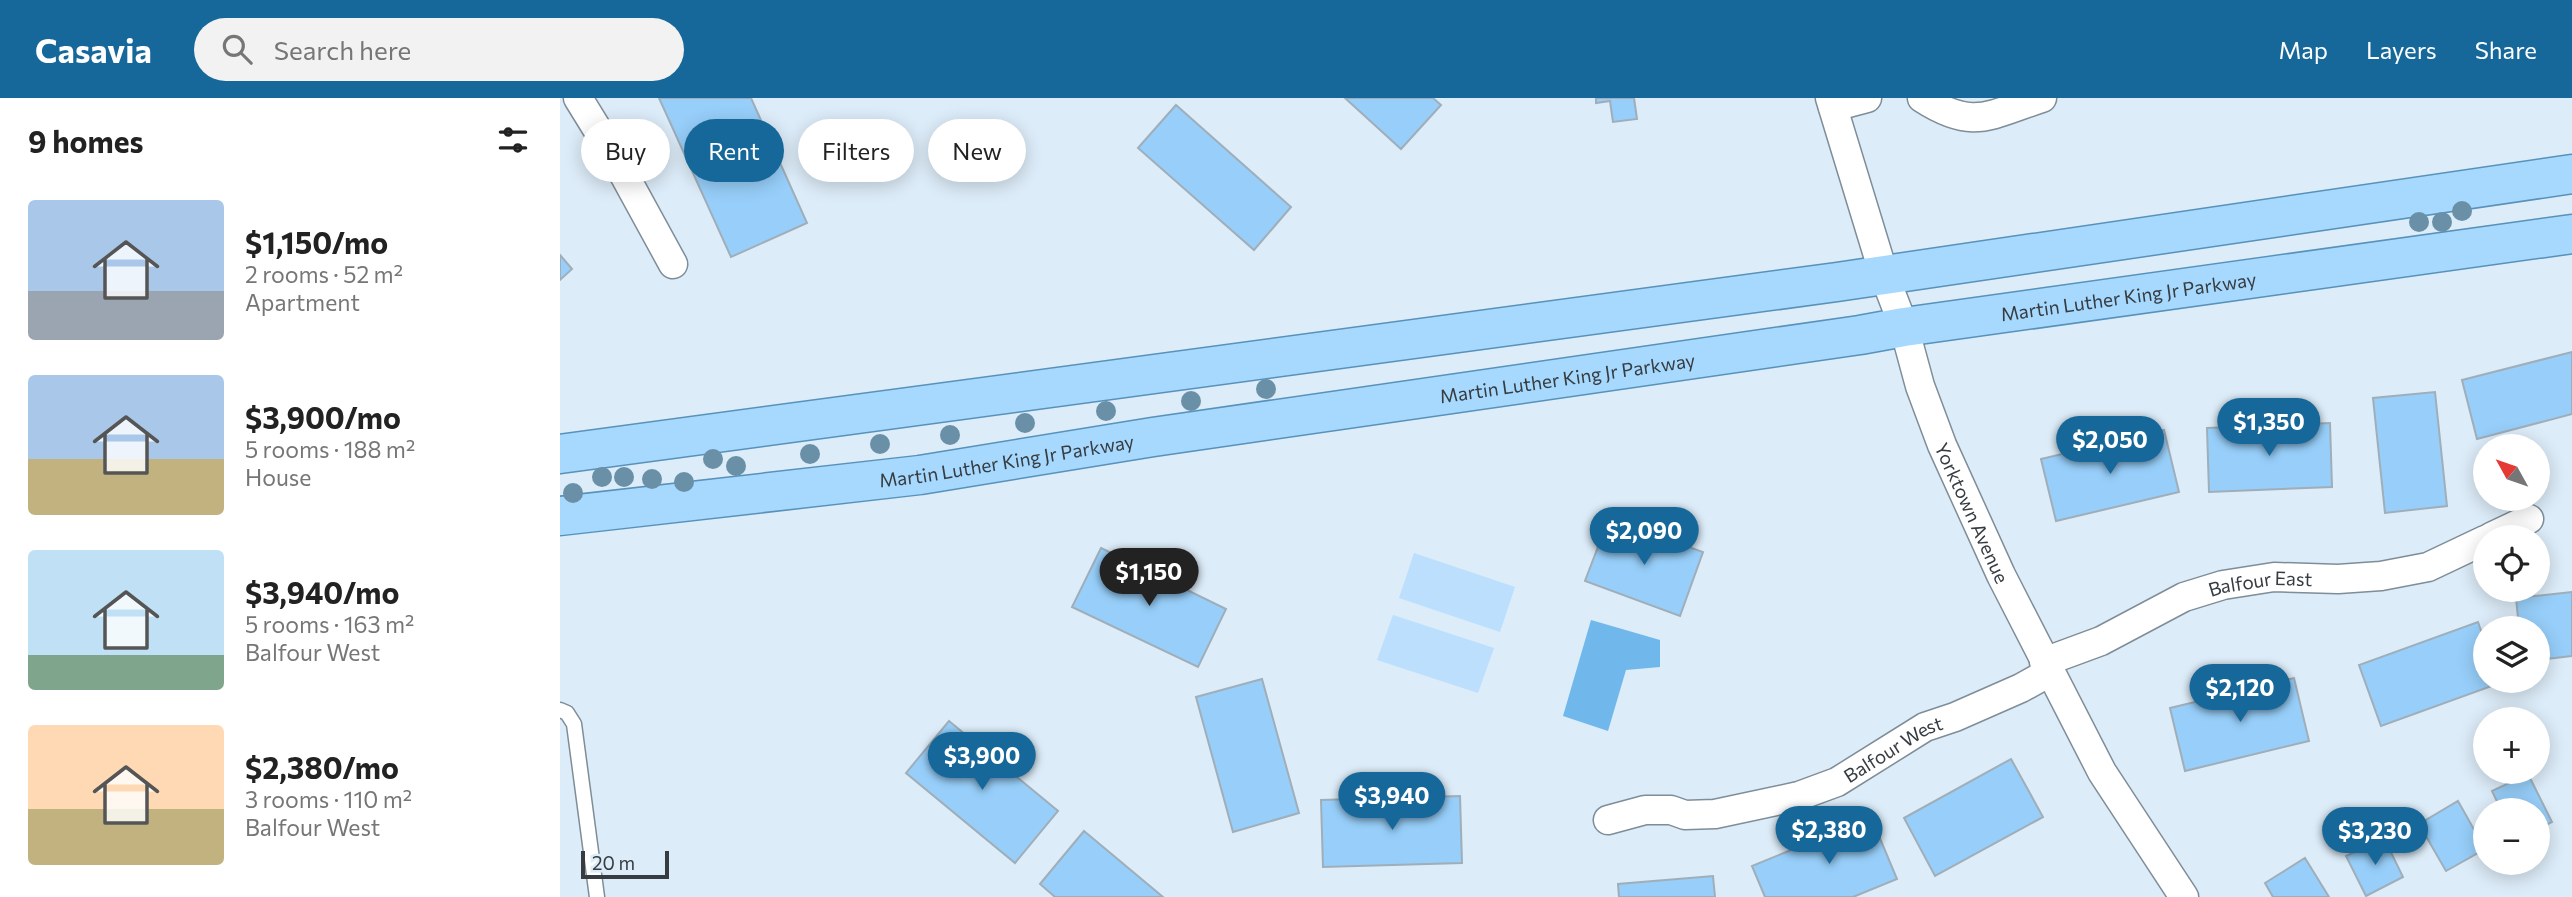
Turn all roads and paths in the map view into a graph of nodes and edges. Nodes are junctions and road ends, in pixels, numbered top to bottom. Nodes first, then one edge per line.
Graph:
1 (578, 98) edge
2 (1867, 98) edge
3 (1922, 98) edge
4 (2042, 98) edge
5 (1831, 103) edge
6 (2572, 174) edge
7 (2572, 234) edge
8 (673, 264) dead end
9 (1884, 275) junction
10 (1903, 327) junction
11 (560, 454) edge
12 (560, 516) edge
13 (2529, 519) dead end
14 (2516, 525) edge
15 (2473, 546) edge
16 (2047, 667) junction
17 (560, 710) edge
18 (1608, 820) dead end
19 (597, 897) edge
20 (2184, 897) edge

1 - 8 street
2 - 5 street
3 - 4 street
5 - 9 street, Yorktown Avenue
6 - 9 main road
7 - 10 main road, Martin Luther King Jr Parkway
9 - 10 street, Yorktown Avenue
9 - 11 main road
10 - 12 main road, Martin Luther King Jr Parkway
10 - 16 street, Yorktown Avenue
13 - 14 street
15 - 16 street, Balfour East
16 - 18 street, Balfour West
16 - 20 street, Yorktown Avenue
17 - 19 lane

